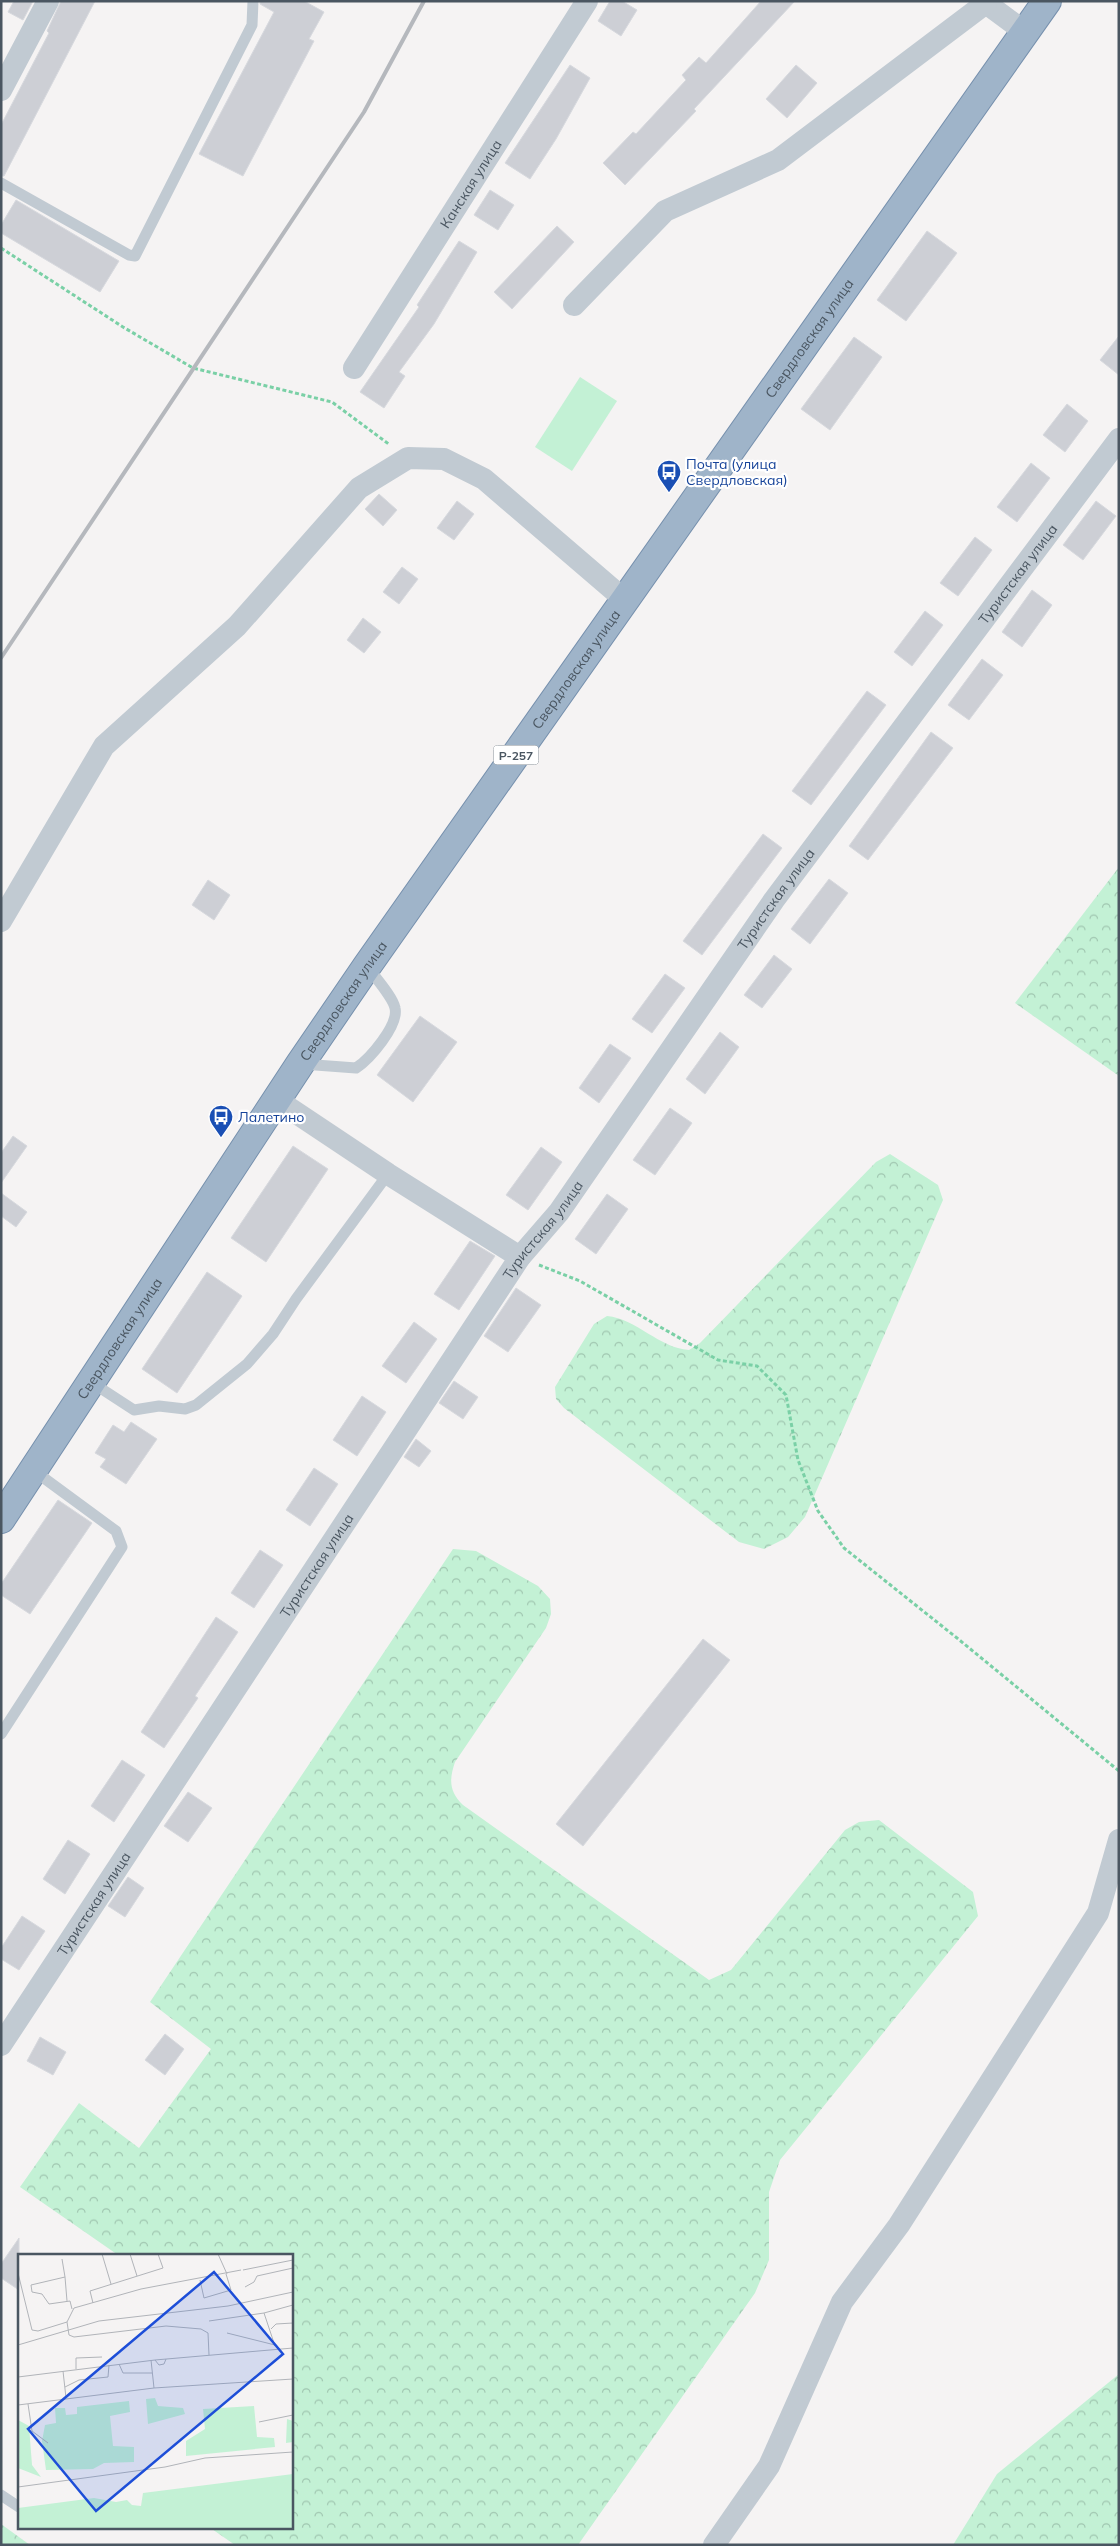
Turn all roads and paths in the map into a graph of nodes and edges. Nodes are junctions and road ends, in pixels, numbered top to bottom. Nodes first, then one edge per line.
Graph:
1 (48, 1) edge
2 (253, 1) edge
3 (587, 1) edge
4 (1047, 1) edge
5 (985, 2) edge
6 (1025, 32) junction
7 (1, 90) edge
8 (1, 183) edge
9 (1, 248) edge
10 (574, 305) dead end
11 (354, 368) dead end
12 (1119, 438) edge
13 (408, 458) junction
14 (625, 600) junction
15 (1, 921) edge
16 (367, 966) junction
17 (300, 1064) junction
18 (277, 1100) junction
19 (388, 1174) junction
20 (520, 1257) junction
21 (91, 1382) junction
22 (34, 1470) junction
23 (1, 1519) edge
24 (1, 1734) edge
25 (1119, 1771) edge
26 (1119, 1840) edge
27 (5, 2032) edge
28 (1, 2495) edge
29 (18, 2506) edge
30 (714, 2545) edge

1 - 7 street
2 - 8 lane
3 - 11 street, Канская улица
4 - 6 highway, Свердловская улица / Р-257
5 - 6 street
5 - 10 street
6 - 14 highway, Свердловская улица / Р-257
9 - 13 path
12 - 20 street, Туристская улица
13 - 14 street
13 - 15 street
14 - 16 highway, Свердловская улица / Р-257
16 - 17 highway, Свердловская улица / Р-257
16 - 17 lane
17 - 18 highway, Свердловская улица / Р-257
18 - 19 street
18 - 21 highway, Свердловская улица / Р-257
19 - 20 street
19 - 21 lane
20 - 25 path
20 - 27 street, Туристская улица
21 - 22 highway, Свердловская улица / Р-257
22 - 23 highway, Свердловская улица / Р-257
22 - 24 lane
26 - 30 street
28 - 29 lane

